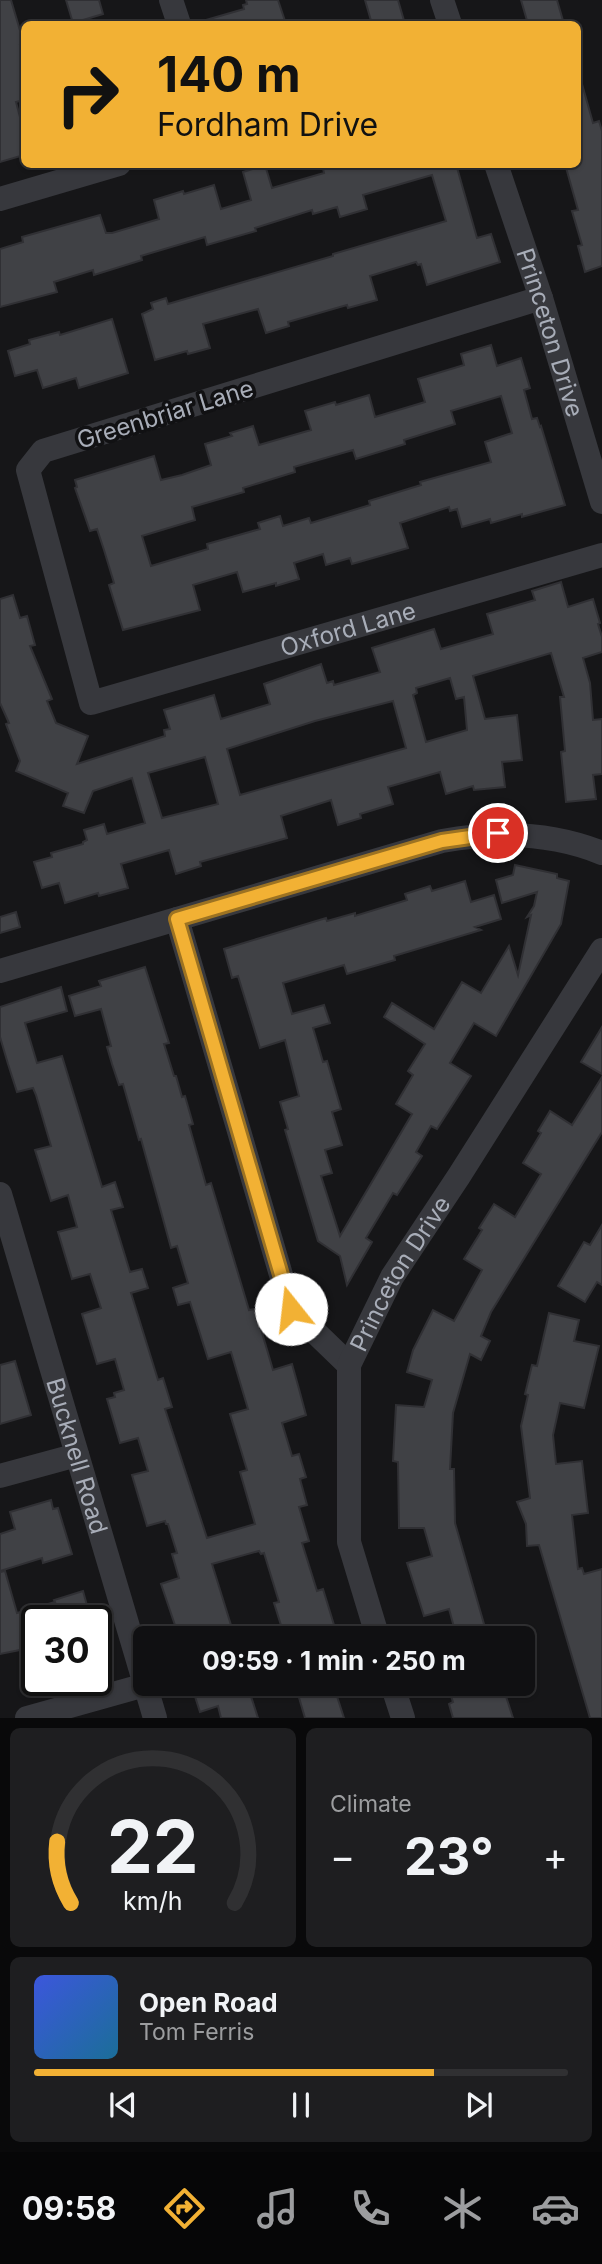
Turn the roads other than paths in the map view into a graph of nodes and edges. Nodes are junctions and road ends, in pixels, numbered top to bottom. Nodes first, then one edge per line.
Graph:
1 (171, 0) edge
2 (442, 0) edge
3 (178, 21) edge
4 (449, 21) edge
5 (105, 168) edge
6 (497, 168) edge
7 (0, 199) edge
8 (541, 298) junction
9 (602, 502) edge
10 (602, 555) edge
11 (91, 703) joint
12 (602, 853) edge
13 (177, 919) junction
14 (602, 950) edge
15 (0, 971) edge
16 (0, 1195) edge
17 (4, 1221) edge
18 (349, 1365) junction
19 (77, 1455) junction
20 (0, 1476) edge
21 (374, 1626) edge
22 (133, 1644) edge
23 (133, 1688) edge
24 (148, 1696) edge
25 (396, 1696) edge
26 (27, 1718) edge
27 (155, 1718) edge
28 (403, 1718) edge

1 - 3 street
2 - 4 street
5 - 7 street
6 - 8 street, Princeton Drive
8 - 9 street, Princeton Drive
8 - 11 street, Greenbriar Lane
10 - 11 street, Oxford Lane
12 - 13 street
13 - 15 street
13 - 18 street
14 - 18 street, Princeton Drive
16 - 17 street, Bucknell Road
17 - 19 street, Bucknell Road
18 - 21 street, Princeton Drive
19 - 20 street
19 - 22 street, Bucknell Road
23 - 26 street
24 - 27 street, Bucknell Road
25 - 28 street

